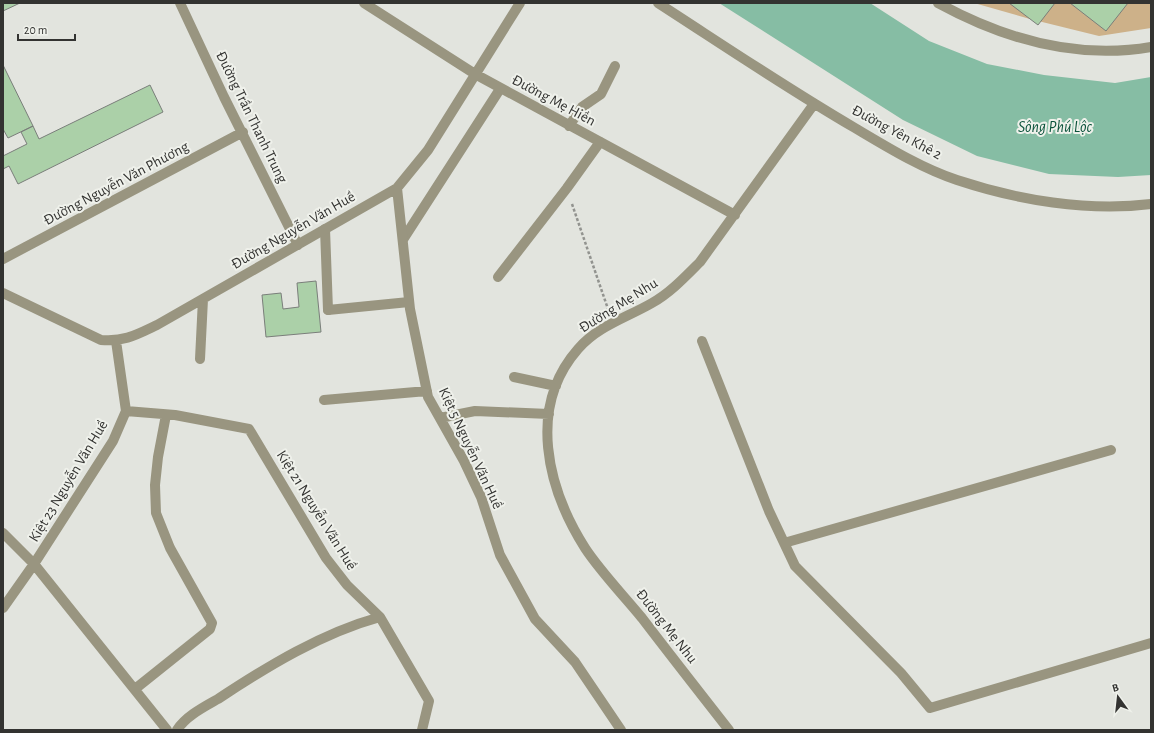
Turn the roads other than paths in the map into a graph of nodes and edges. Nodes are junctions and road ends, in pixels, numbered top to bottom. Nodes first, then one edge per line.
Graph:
1 (180, 3) edge
2 (364, 3) edge
3 (520, 3) edge
4 (658, 3) edge
5 (938, 3) edge
6 (1151, 47) edge
7 (615, 66) dead end
8 (475, 74) junction
9 (500, 89) junction
10 (814, 104) junction
11 (569, 126) junction
12 (243, 132) junction
13 (600, 142) junction
14 (397, 188) junction
15 (1151, 204) edge
16 (734, 215) junction
17 (325, 229) junction
18 (404, 238) junction
19 (298, 245) junction
20 (3, 259) edge
21 (498, 277) dead end
22 (3, 293) edge
23 (203, 299) junction
24 (409, 302) junction
25 (116, 341) junction
26 (702, 341) dead end
27 (200, 359) dead end
28 (514, 377) dead end
29 (556, 386) junction
30 (427, 391) junction
31 (324, 400) dead end
32 (126, 411) junction
33 (549, 414) junction
34 (166, 415) junction
35 (440, 418) junction
36 (1111, 450) dead end
37 (3, 533) edge
38 (784, 543) junction
39 (34, 564) junction
40 (3, 608) edge
41 (380, 617) junction
42 (1151, 643) edge
43 (136, 689) junction
44 (167, 730) edge
45 (177, 730) edge
46 (422, 730) edge
47 (621, 730) edge
48 (729, 730) edge

1 - 12 street, Đường Trần Thanh Trung
2 - 8 street, Đường Mẹ Hiền
3 - 8 street, Đường Nguyễn Văn Huề
4 - 10 street, Đường Yên Khê 2
5 - 6 street
7 - 11 street
8 - 9 street, Đường Mẹ Hiền
8 - 14 street, Đường Nguyễn Văn Huề
9 - 11 street, Đường Mẹ Hiền
9 - 18 street
10 - 15 street, Đường Yên Khê 2
10 - 16 street, Đường Mẹ Nhu
11 - 13 street, Đường Mẹ Hiền
12 - 19 street, Đường Trần Thanh Trung
12 - 20 street, Đường Nguyễn Văn Phương
13 - 16 street, Đường Mẹ Hiền
13 - 21 street
14 - 17 street, Đường Nguyễn Văn Huề
14 - 18 street, Kiệt 5 Nguyễn Văn Huề
16 - 29 street, Đường Mẹ Nhu
17 - 19 street, Đường Nguyễn Văn Huề
17 - 24 street
18 - 24 street, Kiệt 5 Nguyễn Văn Huề
19 - 23 street, Đường Nguyễn Văn Huề
22 - 25 street, Đường Nguyễn Văn Huề
23 - 25 street, Đường Nguyễn Văn Huề
23 - 27 street
24 - 30 street, Kiệt 5 Nguyễn Văn Huề
25 - 32 street, Kiệt 23 Nguyễn Văn Huề
26 - 38 street
28 - 29 street
29 - 33 street, Đường Mẹ Nhu
30 - 31 street
30 - 35 street, Kiệt 5 Nguyễn Văn Huề
32 - 34 street, Kiệt 21 Nguyễn Văn Huề
32 - 39 street, Kiệt 23 Nguyễn Văn Huề
33 - 35 street
33 - 48 street, Đường Mẹ Nhu
34 - 41 street, Kiệt 21 Nguyễn Văn Huề
34 - 43 street
35 - 47 street, Kiệt 5 Nguyễn Văn Huề
36 - 38 street
37 - 39 street, Kiệt 23 Nguyễn Văn Huề
38 - 42 street
39 - 40 street
39 - 43 street, Kiệt 23 Nguyễn Văn Huề
41 - 45 street
41 - 46 street, Kiệt 21 Nguyễn Văn Huề
43 - 44 street, Kiệt 23 Nguyễn Văn Huề

